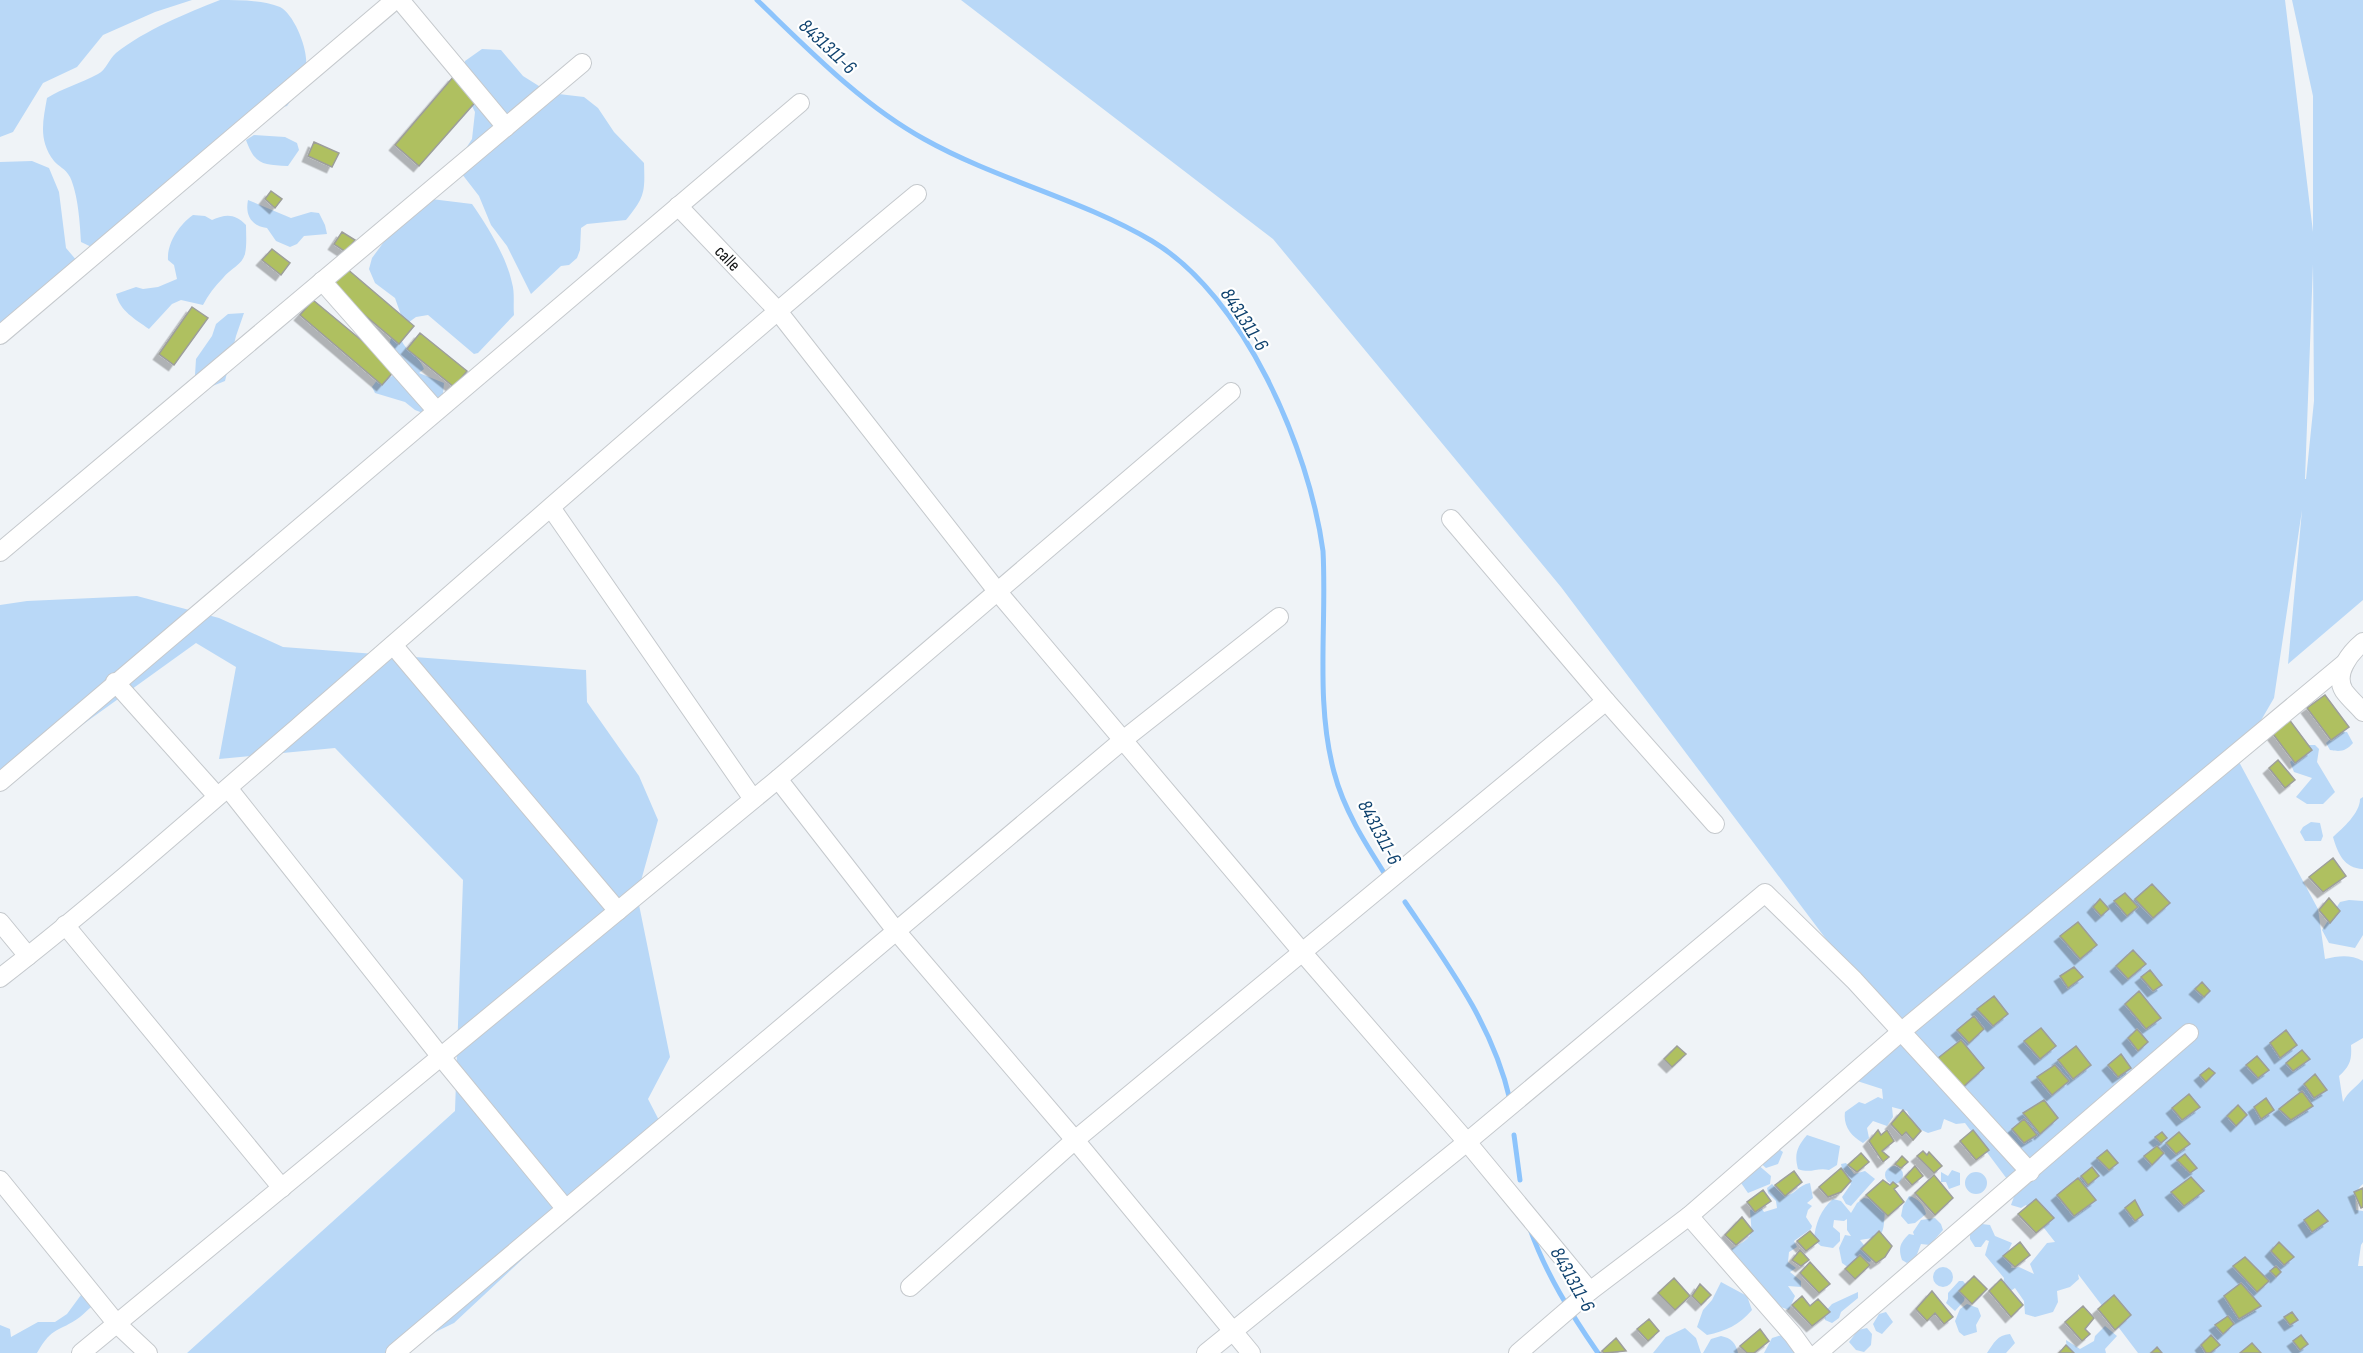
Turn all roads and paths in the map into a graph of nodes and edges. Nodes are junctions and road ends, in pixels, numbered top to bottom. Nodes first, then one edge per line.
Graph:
1 (395, 0) edge
2 (400, 0) edge
3 (582, 63) dead end
4 (800, 103) dead end
5 (506, 127) junction
6 (917, 194) dead end
7 (678, 206) junction
8 (322, 281) junction
9 (777, 310) junction
10 (0, 335) edge
11 (1231, 392) dead end
12 (436, 411) junction
13 (552, 509) junction
14 (1451, 519) dead end
15 (0, 552) edge
16 (997, 591) junction
17 (1279, 617) dead end
18 (2363, 642) edge
19 (393, 645) junction
20 (2345, 663) junction
21 (115, 682) junction
22 (1606, 701) junction
23 (2363, 712) edge
24 (1123, 740) junction
25 (778, 779) junction
26 (0, 782) edge
27 (222, 792) junction
28 (753, 799) junction
29 (1715, 824) dead end
30 (618, 911) junction
31 (0, 922) edge
32 (65, 925) junction
33 (897, 932) junction
34 (1303, 953) junction
35 (28, 956) junction
36 (0, 978) edge
37 (1902, 1031) junction
38 (2189, 1033) dead end
39 (441, 1057) junction
40 (1075, 1140) junction
41 (1467, 1142) junction
42 (2030, 1172) junction
43 (0, 1180) edge
44 (282, 1188) junction
45 (565, 1208) junction
46 (1689, 1216) junction
47 (910, 1287) dead end
48 (1590, 1291) junction
49 (117, 1324) junction
50 (1231, 1330) junction
51 (145, 1352) edge
52 (81, 1353) edge
53 (395, 1353) edge
54 (1206, 1353) edge
55 (1251, 1353) edge
56 (1518, 1353) edge
57 (1806, 1353) edge
58 (1818, 1353) edge

1 - 10 street
2 - 5 street
3 - 5 street
4 - 7 street
5 - 8 street
6 - 9 street
7 - 9 street, calle
7 - 12 street
8 - 12 street
8 - 15 street
9 - 13 street
9 - 16 street, calle
11 - 16 street
12 - 21 street
13 - 19 street
13 - 28 street
14 - 22 street
16 - 24 street, calle
16 - 25 street
17 - 24 street
18 - 20 street
19 - 27 street
19 - 30 street
20 - 23 street
20 - 37 street
21 - 26 street
21 - 27 street
22 - 29 street
22 - 34 street
24 - 33 street
24 - 34 street, calle
25 - 28 street
25 - 33 street
27 - 32 street
27 - 39 street
28 - 30 street
30 - 39 street
31 - 35 street
32 - 35 street
32 - 44 street
33 - 40 street
33 - 45 street
34 - 40 street
34 - 41 street, calle
35 - 36 street
37 - 41 street
37 - 42 street
37 - 46 street
38 - 42 street
39 - 44 street
39 - 45 street
40 - 47 street
40 - 50 street
41 - 48 street, calle
41 - 50 street
42 - 58 street
43 - 49 street
44 - 49 street
45 - 53 street
46 - 48 street
46 - 57 street
48 - 56 street
49 - 51 street
49 - 52 street
50 - 54 street
50 - 55 street

